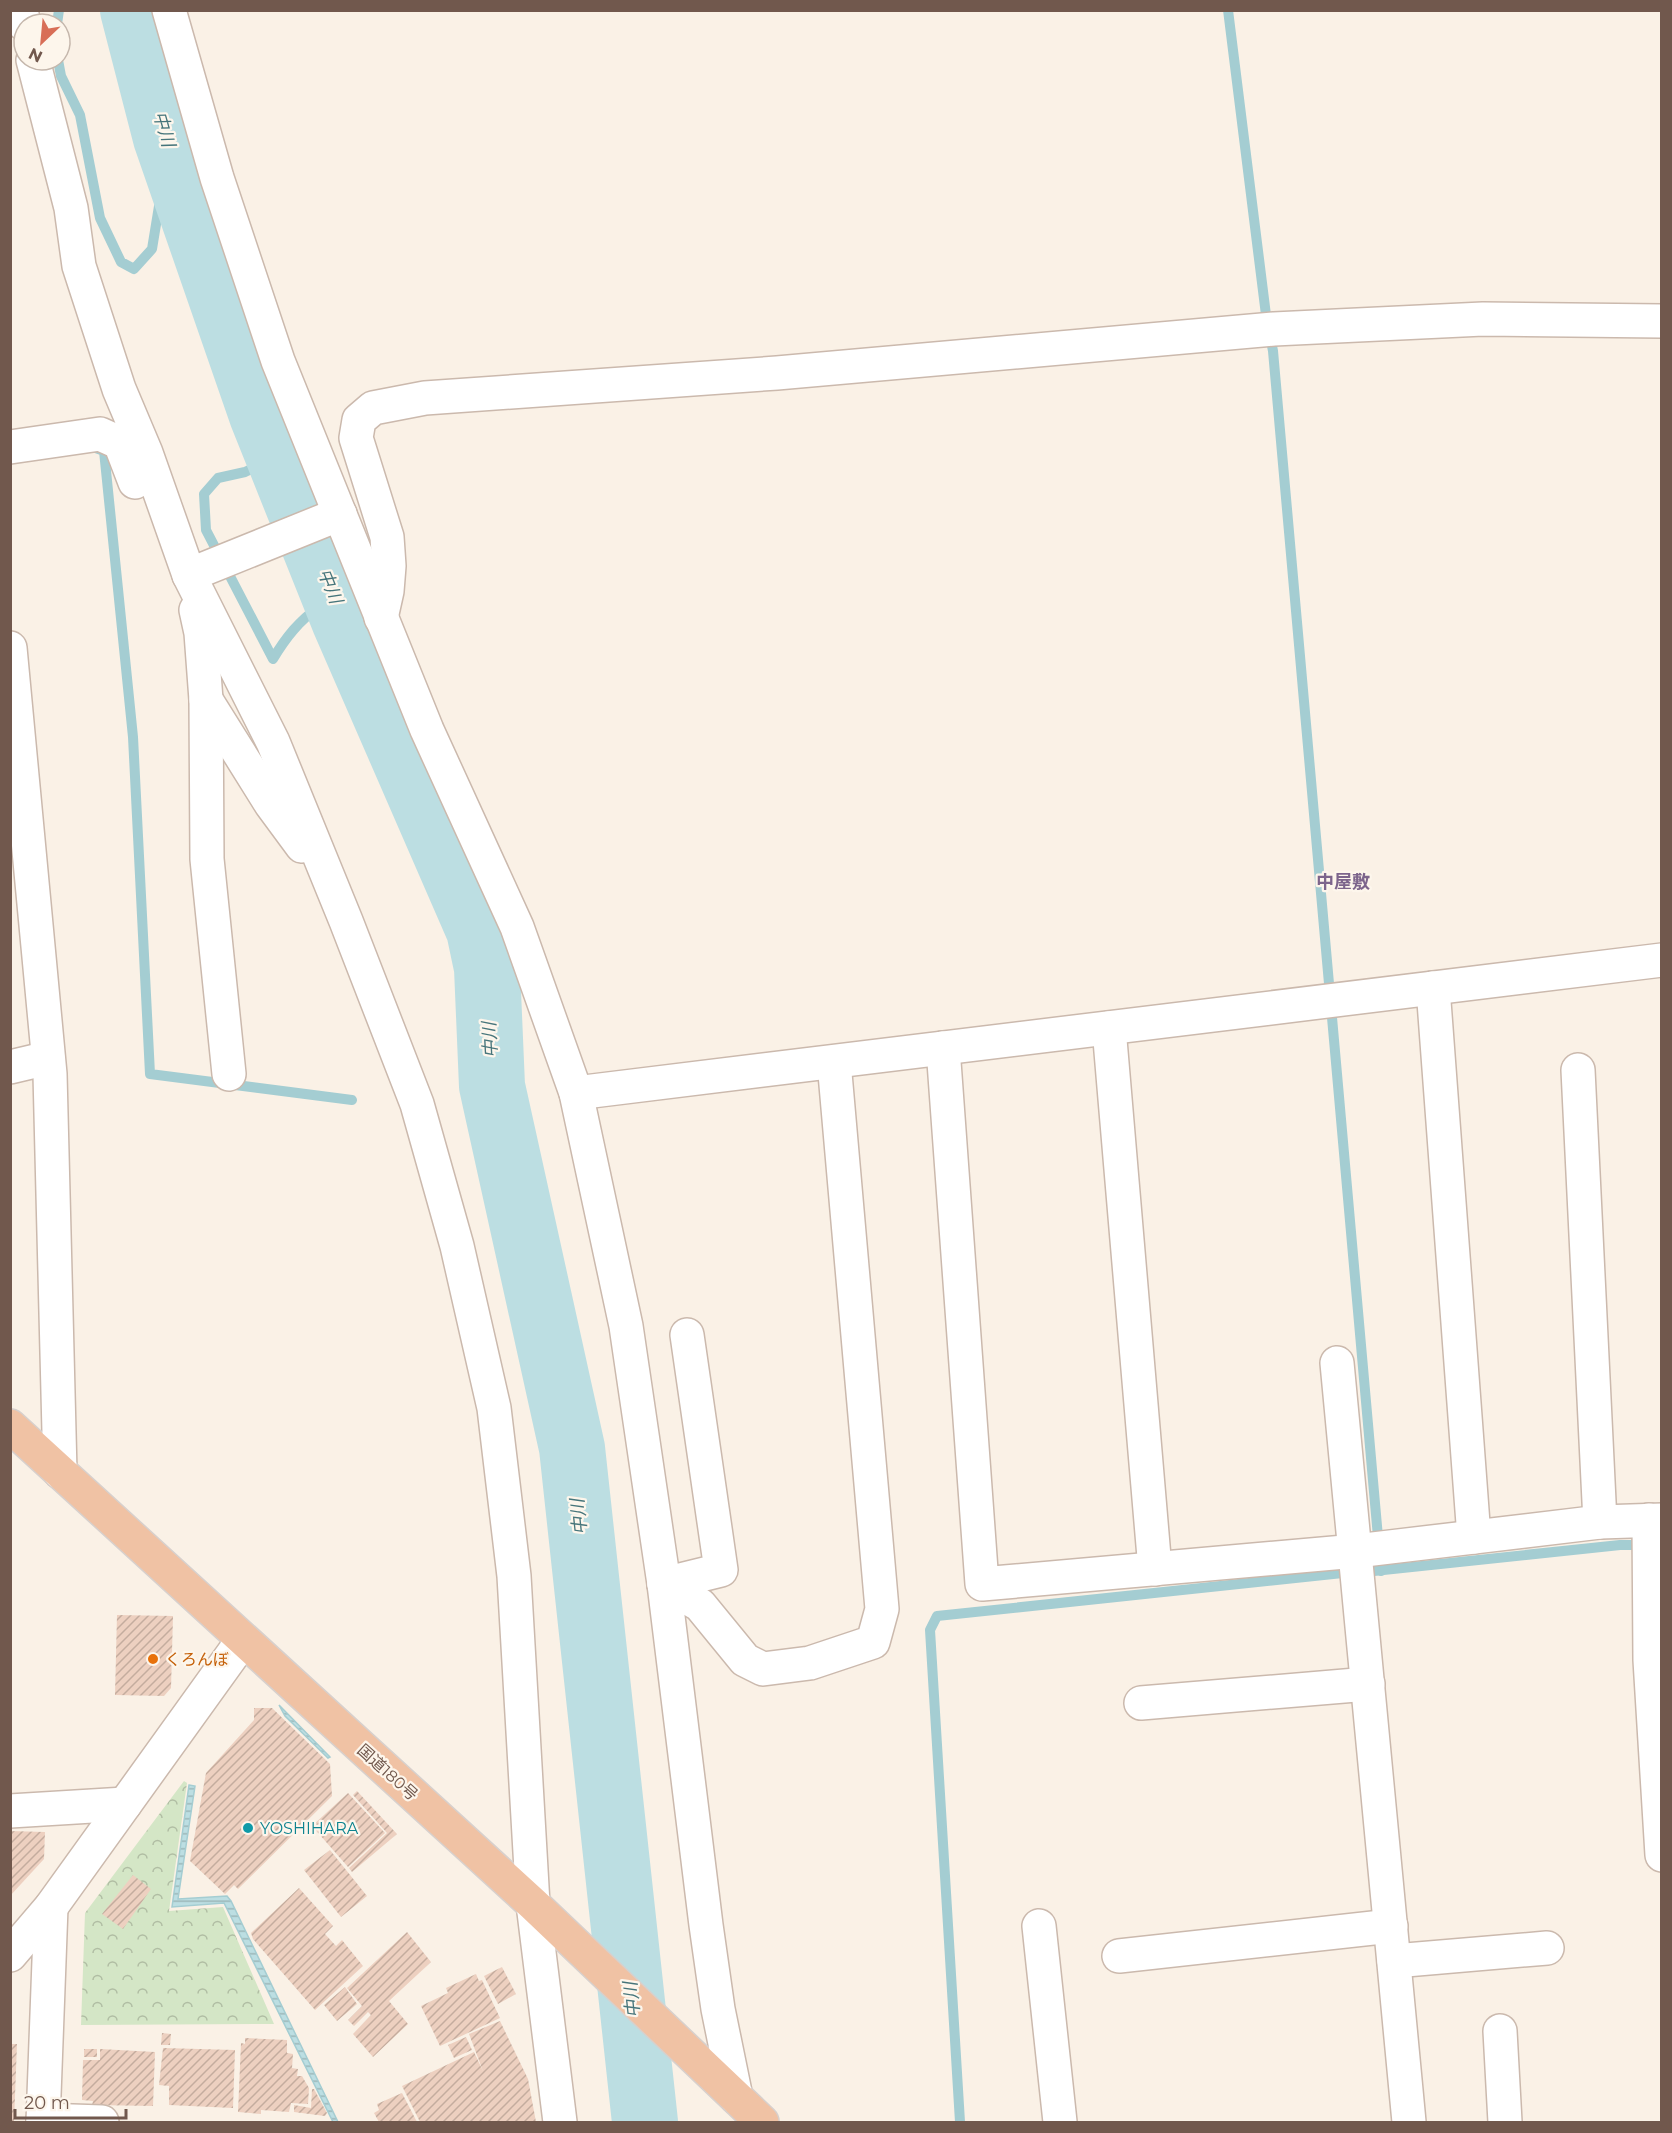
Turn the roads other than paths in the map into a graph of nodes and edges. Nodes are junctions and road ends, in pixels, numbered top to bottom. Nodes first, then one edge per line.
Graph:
1 (169, 10) edge
2 (36, 72) edge
3 (1662, 321) edge
4 (10, 447) edge
5 (340, 514) junction
6 (189, 575) junction
7 (381, 618) junction
8 (10, 648) edge
9 (206, 700) junction
10 (330, 883) junction
11 (1662, 960) edge
12 (1433, 988) junction
13 (1109, 1028) junction
14 (943, 1048) junction
15 (48, 1058) junction
16 (834, 1062) junction
17 (10, 1067) edge
18 (1578, 1070) dead end
19 (229, 1074) dead end
20 (576, 1093) junction
21 (687, 1335) dead end
22 (1337, 1363) dead end
23 (10, 1426) edge
24 (60, 1472) junction
25 (1600, 1522) junction
26 (1652, 1534) edge
27 (1474, 1537) junction
28 (1366, 1558) junction
29 (1155, 1569) junction
30 (664, 1584) junction
31 (243, 1640) junction
32 (1368, 1684) junction
33 (1141, 1703) dead end
34 (125, 1804) junction
35 (10, 1812) edge
36 (1662, 1855) edge
37 (533, 1904) junction
38 (51, 1907) junction
39 (1039, 1926) dead end
40 (1391, 1926) junction
41 (1547, 1948) dead end
42 (10, 1955) edge
43 (1119, 1956) dead end
44 (1394, 1961) junction
45 (1500, 2031) dead end
46 (724, 2086) junction
47 (43, 2121) edge
48 (102, 2122) edge
49 (560, 2122) edge
50 (762, 2122) edge
51 (1060, 2122) edge
52 (1409, 2122) edge
53 (1505, 2122) edge

1 - 5 street
2 - 6 street
3 - 7 street
4 - 6 street
5 - 6 street
5 - 7 street
6 - 9 street
6 - 10 street
7 - 20 street
8 - 15 street
9 - 10 street
9 - 19 street
10 - 37 street
11 - 12 street
12 - 13 street
12 - 27 street
13 - 14 street
13 - 29 street
14 - 16 street
14 - 29 street
15 - 17 street
15 - 24 street
16 - 20 street
16 - 30 street
18 - 25 street
20 - 30 street
21 - 30 street
22 - 28 street
23 - 24 highway, 国道180号
24 - 31 highway, 国道180号
25 - 26 street
25 - 27 street
26 - 36 street
27 - 28 street
28 - 29 street
28 - 32 street
30 - 46 street
31 - 34 street
31 - 37 highway, 国道180号
32 - 33 street
32 - 40 street
34 - 35 street
34 - 38 street
37 - 46 highway, 国道180号
37 - 49 street
38 - 42 street
38 - 47 street
39 - 51 street
40 - 43 street
40 - 44 street
41 - 44 street
44 - 52 street
45 - 53 street
46 - 50 highway, 国道180号
47 - 48 street

